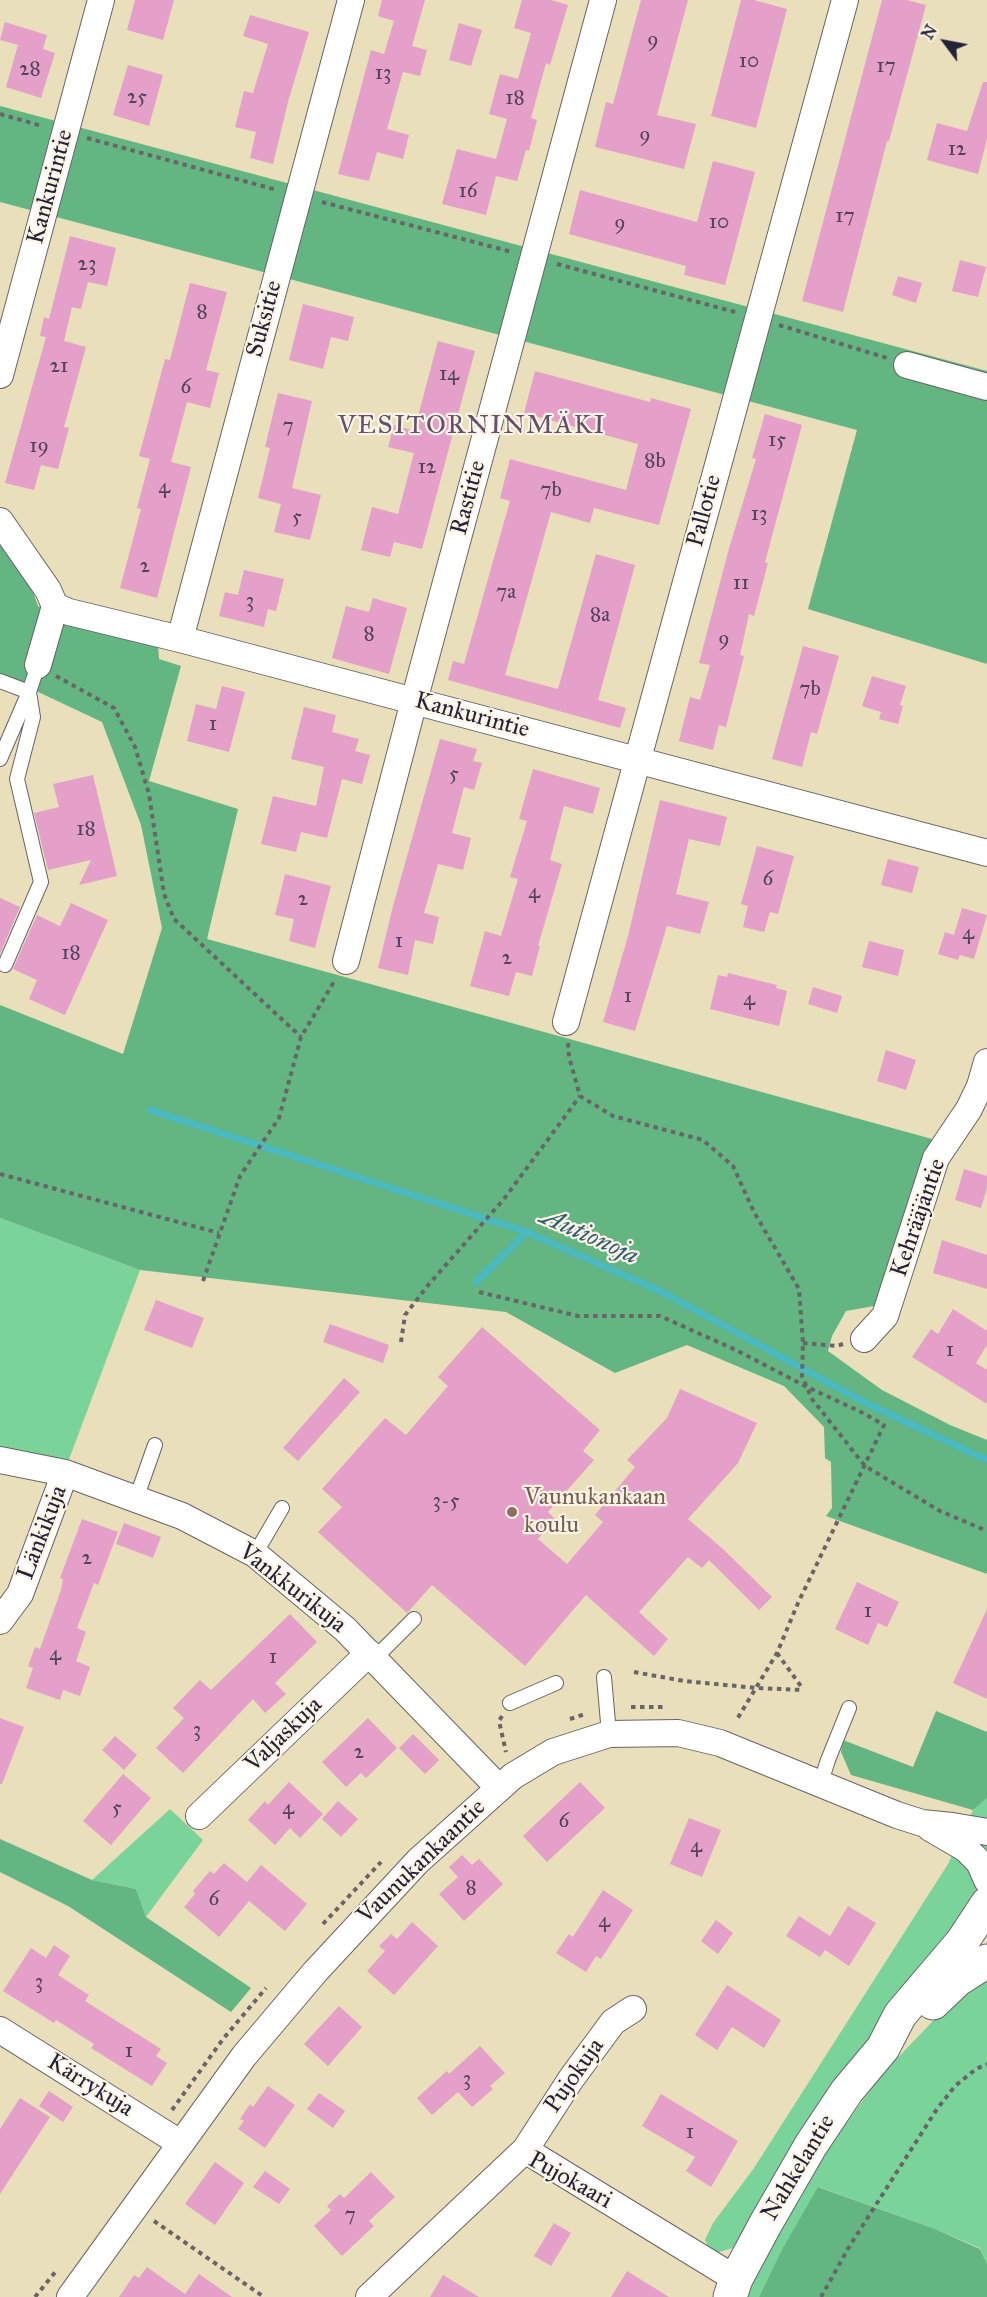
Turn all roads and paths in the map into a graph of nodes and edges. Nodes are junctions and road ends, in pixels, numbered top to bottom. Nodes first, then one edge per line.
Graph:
1 (101, 0) edge
2 (351, 0) edge
3 (603, 0) edge
4 (845, 0) edge
5 (0, 114) edge
6 (66, 133) junction
7 (298, 196) junction
8 (534, 258) junction
9 (758, 318) junction
10 (907, 365) joint
11 (0, 375) edge
12 (987, 387) edge
13 (0, 521) edge
14 (55, 606) junction
15 (180, 639) junction
16 (38, 665) junction
17 (0, 681) edge
18 (29, 692) junction
19 (414, 701) junction
20 (0, 759) edge
21 (637, 760) junction
22 (987, 854) edge
23 (346, 961) joint
24 (5, 966) dead end
25 (566, 1022) joint
26 (302, 1037) junction
27 (987, 1062) edge
28 (580, 1096) junction
29 (0, 1174) edge
30 (220, 1233) junction
31 (203, 1281) dead end
32 (479, 1292) dead end
33 (864, 1339) joint
34 (401, 1341) dead end
35 (802, 1343) junction
36 (807, 1387) junction
37 (155, 1445) dead end
38 (0, 1460) edge
39 (865, 1466) junction
40 (65, 1473) junction
41 (136, 1499) junction
42 (282, 1508) dead end
43 (987, 1531) edge
44 (255, 1554) junction
45 (414, 1619) dead end
46 (0, 1621) edge
47 (777, 1653) junction
48 (372, 1656) junction
49 (634, 1672) dead end
50 (604, 1677) dead end
51 (555, 1683) dead end
52 (757, 1688) junction
53 (510, 1703) joint
54 (849, 1708) dead end
55 (736, 1721) dead end
56 (609, 1734) junction
57 (506, 1782) junction
58 (820, 1785) junction
59 (199, 1816) dead end
60 (922, 1823) junction
61 (987, 1832) edge
62 (987, 1880) edge
63 (987, 1904) edge
64 (987, 1961) edge
65 (633, 2009) dead end
66 (3, 2037) edge
67 (883, 2048) junction
68 (987, 2064) edge
69 (180, 2143) junction
70 (525, 2150) junction
71 (135, 2207) junction
72 (733, 2288) edge
73 (70, 2297) edge
74 (264, 2297) edge
75 (369, 2297) edge
76 (821, 2297) edge

1 - 6 street, Kankurintie
2 - 7 street, Suksitie
3 - 8 street, Rastitie
4 - 9 street, Pallotie
5 - 6 path
6 - 7 path
6 - 11 street, Kankurintie
7 - 8 path
7 - 15 street, Suksitie
8 - 9 path
8 - 19 street, Rastitie
9 - 10 path
9 - 21 street, Pallotie
10 - 12 street
13 - 14 street
14 - 15 street, Kankurintie
14 - 16 street
15 - 19 street, Kankurintie
16 - 18 lane
16 - 26 path
17 - 18 lane
18 - 20 lane
18 - 24 lane
19 - 21 street, Kankurintie
19 - 23 street, Rastitie
21 - 22 street, Kankurintie
21 - 25 street, Pallotie
23 - 26 path
25 - 28 path
26 - 30 path
27 - 33 street, Kehrääjäntie
28 - 34 path
28 - 35 path
29 - 30 path
30 - 31 path
32 - 36 path
33 - 35 path
35 - 36 path
36 - 39 path
36 - 39 path
37 - 41 lane
38 - 40 street, Vankkurikuja
39 - 43 path
39 - 47 path
40 - 41 street, Vankkurikuja
40 - 46 street, Länkikuja
41 - 44 street, Vankkurikuja
42 - 44 lane
44 - 48 street, Vankkurikuja
45 - 48 lane
47 - 52 path
47 - 52 path
48 - 57 street, Vankkurikuja
48 - 59 street, Valjaskuja
49 - 52 path
50 - 56 lane
51 - 53 lane
52 - 55 path
53 - 57 path
54 - 58 lane
56 - 57 street, Vaunukankaantie
56 - 58 street, Vaunukankaantie
57 - 69 street, Vaunukankaantie
58 - 60 street, Vaunukankaantie
60 - 61 street, Vaunukankaantie
60 - 62 street, Vaunukankaantie
63 - 67 main road, Nahkelantie
64 - 67 main road, Nahkelantie
65 - 70 street, Pujokuja
66 - 69 street, Kärrykuja
67 - 72 main road, Nahkelantie
68 - 76 path
69 - 71 street, Vaunukankaantie
70 - 72 street, Pujokaari
70 - 75 street, Pujokaari
71 - 73 street, Vaunukankaantie
71 - 74 path

